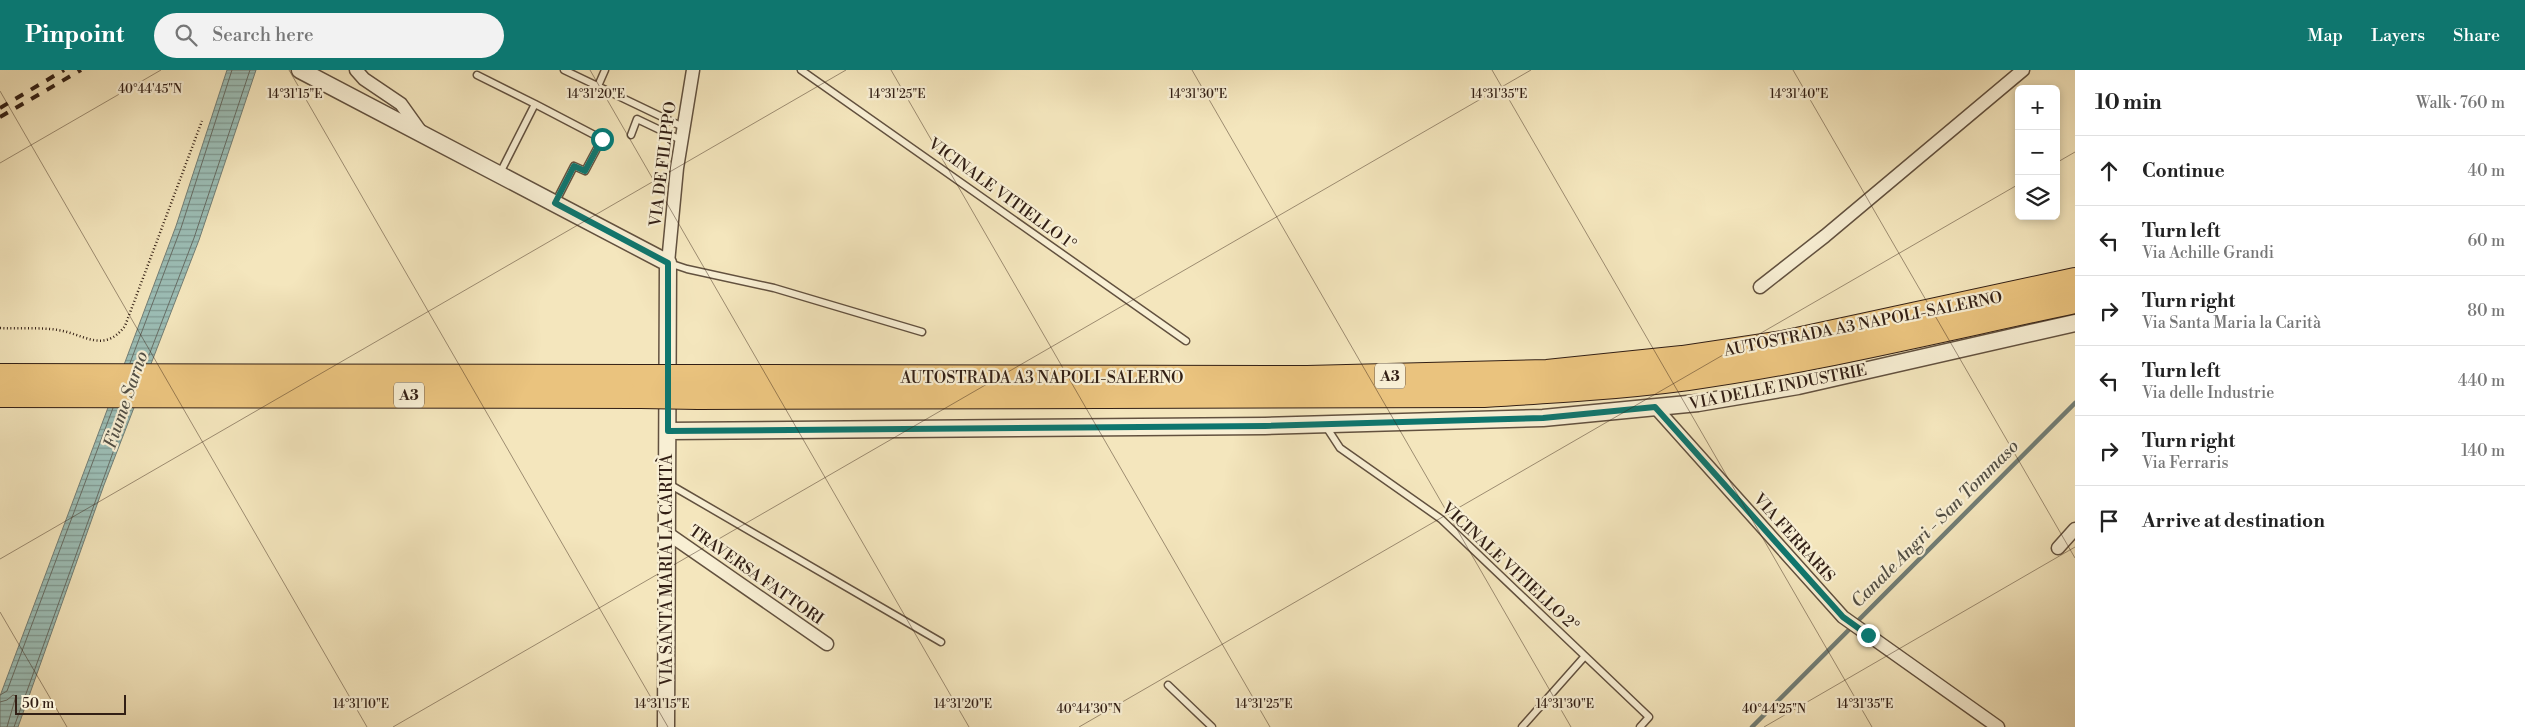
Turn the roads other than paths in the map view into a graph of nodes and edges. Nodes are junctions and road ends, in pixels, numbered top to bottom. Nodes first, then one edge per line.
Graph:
1 (300, 70) edge
2 (356, 70) edge
3 (565, 70) edge
4 (605, 70) edge
5 (693, 70) edge
6 (801, 70) edge
7 (2023, 70) edge
8 (476, 75) dead end
9 (598, 86) junction
10 (535, 104) junction
11 (683, 127) junction
12 (422, 134) junction
13 (632, 135) dead end
14 (681, 140) junction
15 (499, 174) junction
16 (555, 203) junction
17 (668, 263) junction
18 (2075, 280) edge
19 (1760, 287) dead end
20 (2075, 301) edge
21 (2075, 323) edge
22 (922, 332) dead end
23 (1186, 341) dead end
24 (0, 376) edge
25 (78, 386) junction
26 (697, 387) junction
27 (0, 395) edge
28 (1655, 407) junction
29 (1324, 424) junction
30 (668, 431) junction
31 (668, 484) junction
32 (2075, 529) edge
33 (667, 533) junction
34 (2058, 548) dead end
35 (941, 642) dead end
36 (827, 644) dead end
37 (1585, 656) junction
38 (1168, 685) dead end
39 (666, 727) edge
40 (1212, 727) edge
41 (1522, 727) edge
42 (1640, 727) edge
43 (1998, 727) edge

1 - 12 street
2 - 12 street
3 - 9 lane
4 - 9 lane
5 - 11 street, VIA DE FILIPPO
6 - 23 lane, VICINALE VITIELLO 1°
7 - 19 street
8 - 10 lane
9 - 11 lane
10 - 15 lane
10 - 16 lane
11 - 14 street, VIA DE FILIPPO
12 - 15 street
13 - 14 lane
14 - 17 street, VIA DE FILIPPO
15 - 16 street
16 - 17 street
17 - 22 lane
17 - 30 street, VIA SANTA MARIA LA CARITÀ
18 - 26 highway, AUTOSTRADA A3 NAPOLI-SALERNO / A3
20 - 26 highway, AUTOSTRADA A3 NAPOLI-SALERNO / A3
21 - 28 street, VIA DELLE INDUSTRIE
24 - 25 highway, AUTOSTRADA A3 NAPOLI-SALERNO / A3
25 - 26 highway, AUTOSTRADA A3 NAPOLI-SALERNO / A3, bridge
25 - 27 highway, AUTOSTRADA A3 NAPOLI-SALERNO / A3
28 - 29 street, VIA DELLE INDUSTRIE
28 - 43 street, VIA FERRARIS
29 - 30 street, VIA DELLE INDUSTRIE
29 - 37 lane, VICINALE VITIELLO 2°
30 - 31 street, VIA SANTA MARIA LA CARITÀ
31 - 33 street, VIA SANTA MARIA LA CARITÀ
31 - 35 lane
32 - 34 street
33 - 36 street, TRAVERSA FATTORI
33 - 39 street, VIA SANTA MARIA LA CARITÀ
37 - 41 lane
37 - 42 lane, VICINALE VITIELLO 2°
38 - 40 lane

